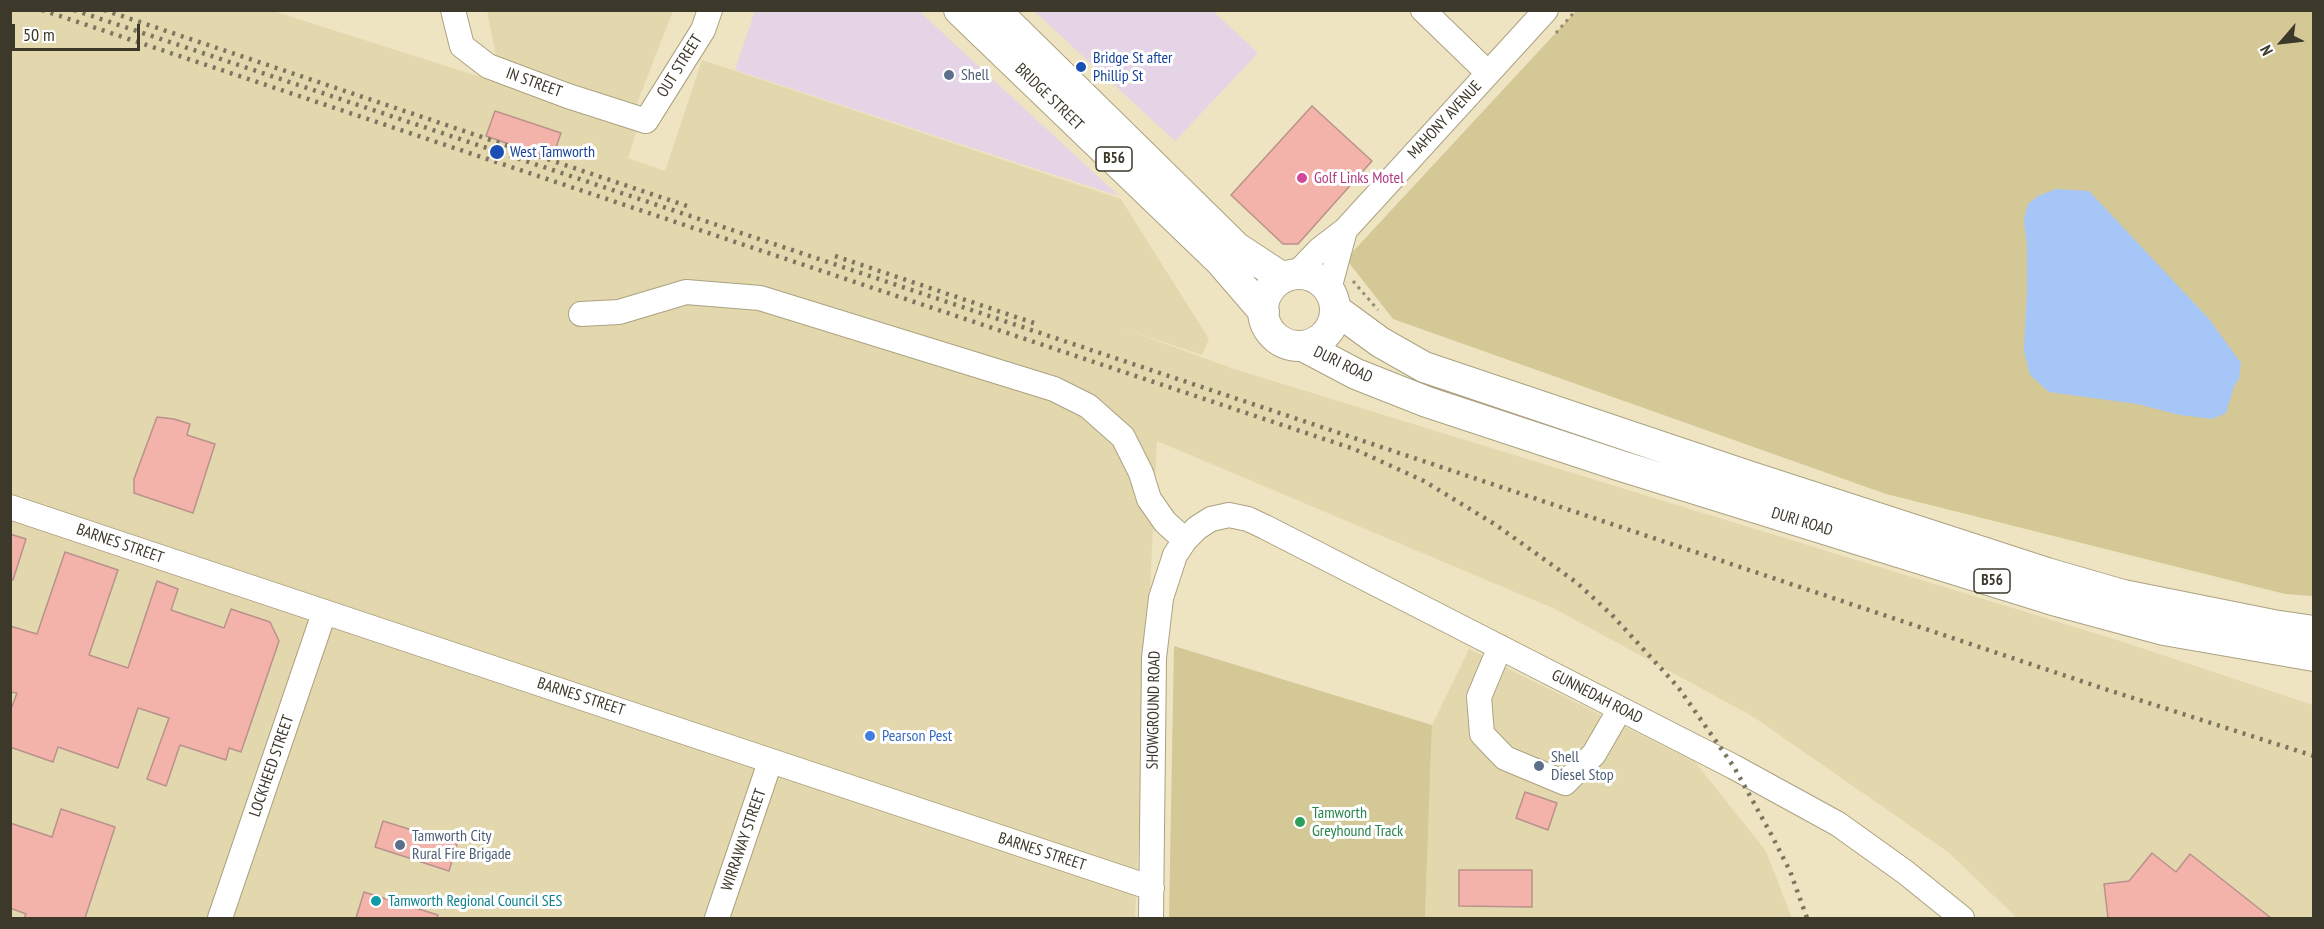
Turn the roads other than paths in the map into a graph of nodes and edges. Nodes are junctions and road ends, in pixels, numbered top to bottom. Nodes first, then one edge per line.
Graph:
1 (453, 10) edge
2 (710, 10) edge
3 (959, 10) edge
4 (995, 10) edge
5 (1423, 10) edge
6 (1546, 10) edge
7 (1488, 73) junction
8 (646, 121) joint
9 (1345, 230) junction
10 (1290, 276) junction
11 (1333, 287) junction
12 (1264, 312) junction
13 (581, 314) dead end
14 (1304, 346) junction
15 (10, 507) edge
16 (1211, 519) joint
17 (1185, 540) junction
18 (324, 613) junction
19 (2313, 631) edge
20 (1500, 647) junction
21 (2313, 656) edge
22 (1620, 709) junction
23 (770, 762) junction
24 (1152, 888) junction
25 (220, 918) edge
26 (717, 918) edge
27 (1151, 918) edge
28 (1962, 918) edge

1 - 8 street, IN STREET
2 - 8 street, OUT STREET
3 - 12 main road, BRIDGE STREET / B56
4 - 10 main road, BRIDGE STREET / B56
5 - 7 street
6 - 7 street, MAHONY AVENUE
7 - 9 street, MAHONY AVENUE
9 - 10 street, MAHONY AVENUE
9 - 11 street, MAHONY AVENUE
10 - 11 main road, B56
10 - 12 main road
11 - 14 main road
11 - 19 main road, DURI ROAD / B56
12 - 14 main road, B56
13 - 17 street
14 - 21 main road, DURI ROAD / B56
15 - 18 street, BARNES STREET
16 - 17 street, SHOWGROUND ROAD
16 - 20 street, GUNNEDAH ROAD
17 - 24 street, SHOWGROUND ROAD
18 - 23 street, BARNES STREET
18 - 25 street, LOCKHEED STREET
20 - 22 street, GUNNEDAH ROAD
20 - 22 street
22 - 28 street, GUNNEDAH ROAD
23 - 24 street, BARNES STREET
23 - 26 street, WIRRAWAY STREET
24 - 27 street, SHOWGROUND ROAD

